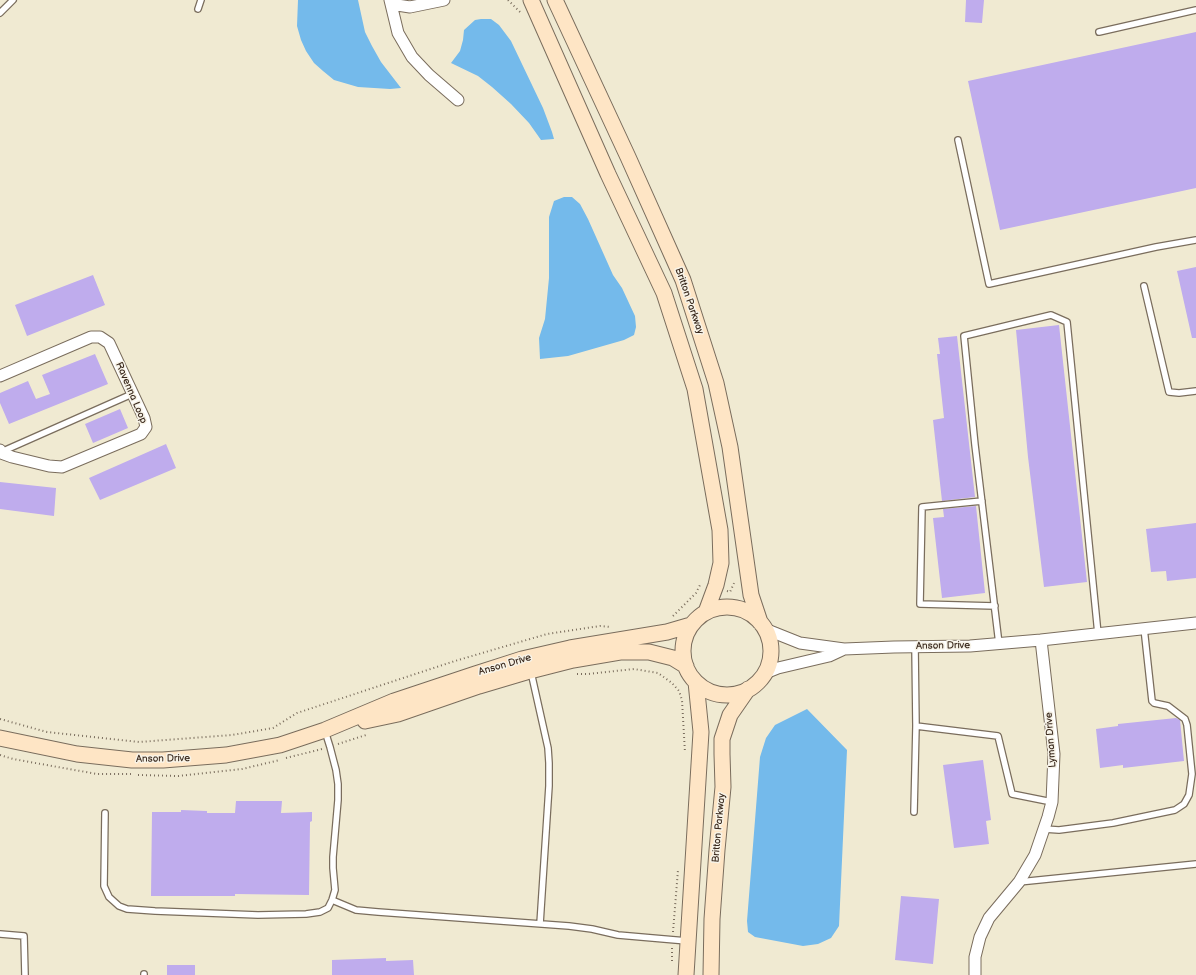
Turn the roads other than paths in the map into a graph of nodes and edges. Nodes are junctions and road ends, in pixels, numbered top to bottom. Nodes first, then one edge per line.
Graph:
1 (13, 0) edge
2 (202, 0) edge
3 (444, 0) edge
4 (531, 0) edge
5 (555, 0) edge
6 (391, 1) edge
7 (198, 8) dead end
8 (1196, 10) edge
9 (0, 13) edge
10 (1099, 32) dead end
11 (458, 100) dead end
12 (958, 140) dead end
13 (1196, 240) edge
14 (1144, 286) dead end
15 (0, 376) edge
16 (1196, 391) edge
17 (132, 394) junction
18 (0, 452) edge
19 (982, 501) junction
20 (995, 606) junction
21 (706, 612) junction
22 (1196, 623) edge
23 (691, 625) junction
24 (762, 625) junction
25 (1144, 628) junction
26 (1098, 634) junction
27 (1041, 640) junction
28 (999, 644) junction
29 (915, 647) junction
30 (844, 649) junction
31 (686, 666) junction
32 (531, 671) junction
33 (763, 674) junction
34 (696, 682) junction
35 (748, 689) junction
36 (916, 726) junction
37 (325, 730) junction
38 (0, 738) edge
39 (1052, 802) junction
40 (914, 812) dead end
41 (105, 813) dead end
42 (1044, 829) junction
43 (1196, 864) edge
44 (1019, 882) junction
45 (332, 900) junction
46 (540, 924) junction
47 (0, 934) edge
48 (688, 941) junction
49 (25, 975) edge
50 (686, 975) edge
51 (711, 975) edge
52 (975, 975) edge

1 - 9 lane
2 - 7 lane
3 - 6 street
4 - 21 main road
5 - 24 main road, Britton Parkway
6 - 11 street
8 - 10 lane
12 - 13 lane
14 - 16 lane
15 - 17 street, Ravenna Loop
17 - 18 lane
17 - 18 street, Ravenna Loop
19 - 20 lane
19 - 20 lane
19 - 26 lane
20 - 28 lane
21 - 23 main road
21 - 24 main road
22 - 25 street
23 - 31 main road
23 - 37 main road, Anson Drive
24 - 30 street, Anson Drive
24 - 33 main road
25 - 26 street
25 - 42 lane
26 - 27 street
27 - 28 street, Anson Drive
27 - 39 street, Lyman Drive
28 - 29 street, Anson Drive
29 - 30 street, Anson Drive
29 - 36 lane
30 - 33 street, Anson Drive
31 - 32 main road, Anson Drive
31 - 34 main road
32 - 37 main road, Anson Drive
32 - 46 lane
33 - 35 main road
34 - 35 main road
34 - 48 main road
35 - 51 main road, Britton Parkway
36 - 39 lane
36 - 40 lane
37 - 38 main road, Anson Drive
37 - 45 lane
39 - 42 street, Lyman Drive
41 - 45 lane
42 - 44 street, Lyman Drive
43 - 44 lane
44 - 52 street, Lyman Drive
45 - 46 lane
46 - 48 lane
47 - 49 lane
48 - 50 main road

